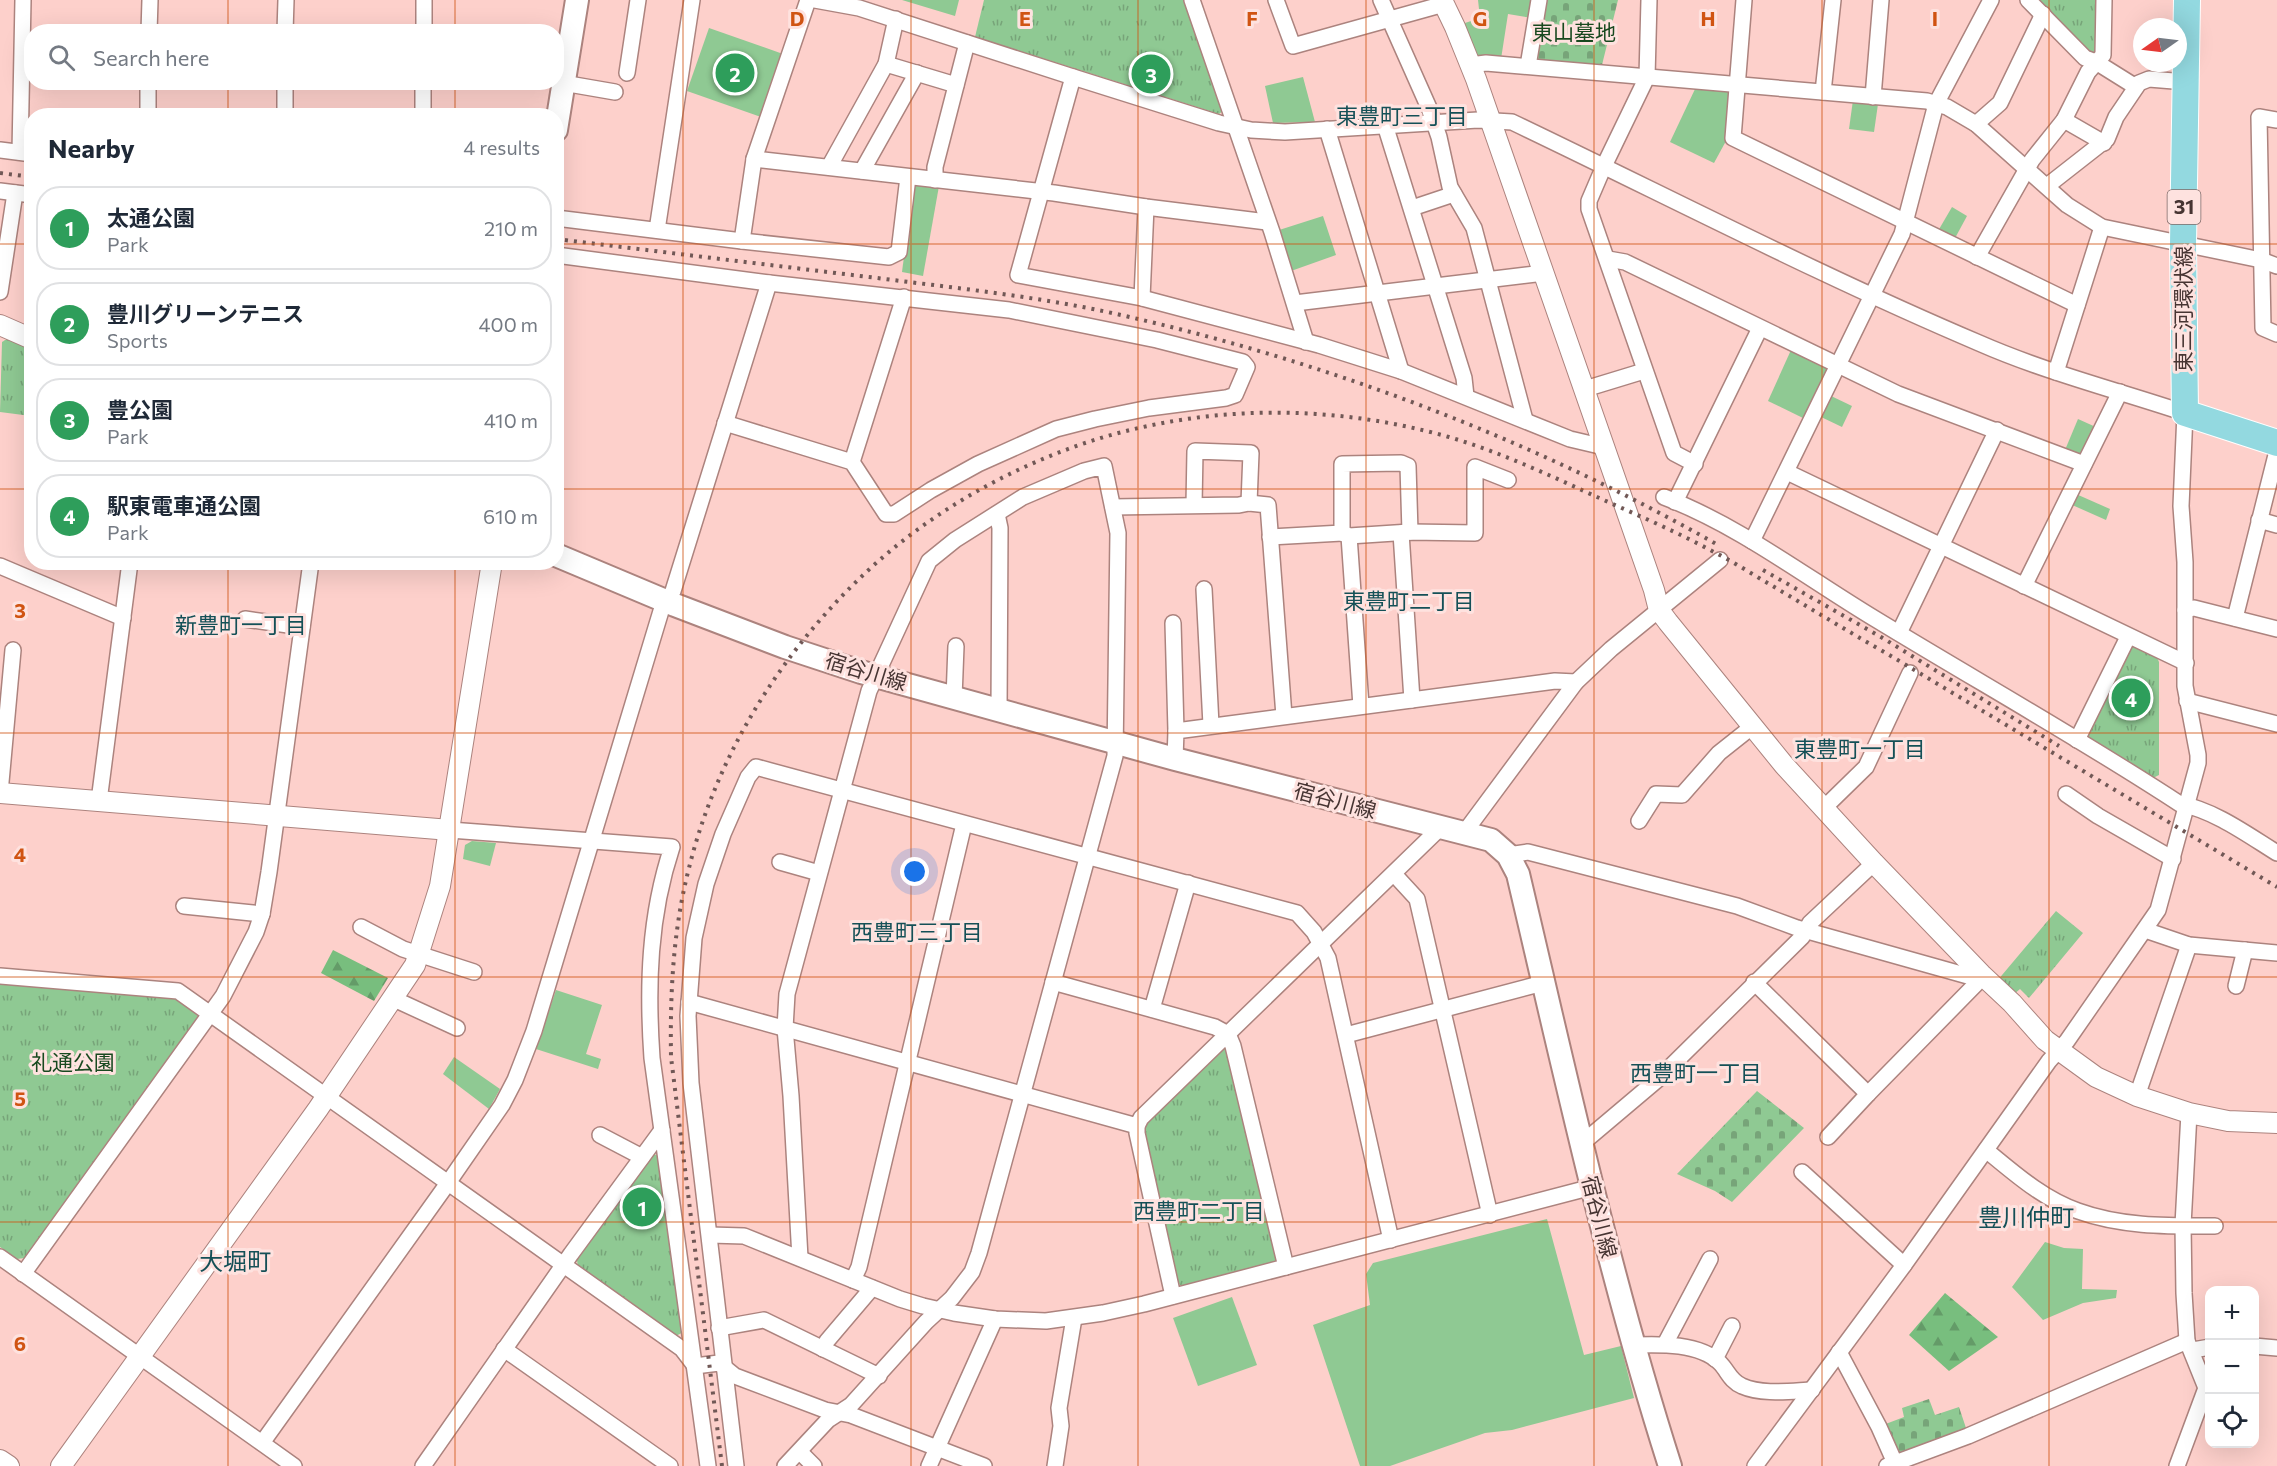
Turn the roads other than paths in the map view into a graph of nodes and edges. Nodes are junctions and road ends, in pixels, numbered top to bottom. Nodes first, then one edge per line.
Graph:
1 (23, 0) edge
2 (150, 0) edge
3 (286, 0) edge
4 (424, 0) edge
5 (577, 0) edge
6 (638, 0) edge
7 (692, 0) edge
8 (808, 0) edge
9 (814, 0) edge
10 (1192, 0) edge
11 (1276, 0) edge
12 (1381, 0) edge
13 (1539, 0) edge
14 (1649, 0) edge
15 (1744, 0) edge
16 (1833, 0) edge
17 (1881, 0) edge
18 (1992, 0) edge
19 (2028, 0) edge
20 (2104, 0) edge
21 (2187, 0) edge
22 (1443, 2) edge
23 (2043, 14) junction
24 (896, 19) junction
25 (1389, 19) junction
26 (149, 24) edge
27 (285, 24) edge
28 (424, 24) edge
29 (967, 43) junction
30 (24, 51) edge
31 (2096, 62) junction
32 (886, 63) junction
33 (1470, 65) junction
34 (1528, 66) junction
35 (627, 73) dead end
36 (917, 73) junction
37 (564, 77) edge
38 (1073, 77) junction
39 (1647, 77) junction
40 (2186, 82) junction
41 (564, 83) edge
42 (1736, 84) junction
43 (956, 85) junction
44 (2136, 87) junction
45 (25, 90) edge
46 (148, 90) edge
47 (285, 90) edge
48 (423, 90) edge
49 (562, 90) edge
50 (615, 92) dead end
51 (1824, 92) junction
52 (1873, 97) junction
53 (1936, 104) junction
54 (25, 108) edge
55 (148, 108) edge
56 (285, 108) edge
57 (423, 108) edge
58 (559, 108) edge
59 (1490, 120) junction
60 (2064, 120) junction
61 (2277, 120) edge
62 (1434, 123) junction
63 (1976, 124) junction
64 (1385, 125) junction
65 (1234, 127) junction
66 (1327, 129) junction
67 (2104, 143) junction
68 (0, 150) edge
69 (24, 153) edge
70 (754, 159) junction
71 (1604, 166) junction
72 (829, 167) junction
73 (2026, 170) junction
74 (862, 171) junction
75 (908, 177) junction
76 (935, 180) junction
77 (2047, 186) junction
78 (7, 192) edge
79 (1042, 192) junction
80 (24, 194) edge
81 (1454, 194) junction
82 (1146, 207) junction
83 (1412, 208) junction
84 (564, 219) edge
85 (1267, 222) junction
86 (1906, 222) junction
87 (2102, 227) junction
88 (657, 230) junction
89 (742, 241) junction
90 (2183, 244) junction
91 (564, 256) edge
92 (1977, 257) junction
93 (1608, 259) junction
94 (2261, 260) junction
95 (2277, 266) edge
96 (1544, 273) junction
97 (1489, 280) junction
98 (769, 283) junction
99 (1435, 286) junction
100 (0, 292) edge
101 (1378, 293) junction
102 (1872, 295) junction
103 (904, 297) junction
104 (1142, 298) junction
105 (1295, 303) junction
106 (2077, 305) junction
107 (0, 325) edge
108 (1760, 328) junction
109 (2277, 334) edge
110 (24, 336) edge
111 (1306, 342) junction
112 (1838, 365) junction
113 (1401, 371) junction
114 (1644, 371) junction
115 (2056, 372) junction
116 (1585, 389) junction
117 (2120, 392) junction
118 (1466, 396) junction
119 (2185, 413) junction
120 (1525, 420) junction
121 (725, 423) junction
122 (1997, 430) junction
123 (2277, 443) edge
124 (1604, 447) junction
125 (2277, 451) edge
126 (852, 462) junction
127 (1695, 464) junction
128 (2084, 464) junction
129 (1787, 472) junction
130 (1508, 480) dead end
131 (1250, 503) junction
132 (1194, 505) junction
133 (1113, 507) junction
134 (998, 514) junction
135 (2259, 520) junction
136 (2277, 525) edge
137 (1405, 533) junction
138 (1346, 535) junction
139 (1270, 537) junction
140 (1752, 541) junction
141 (1942, 546) junction
142 (564, 558) edge
143 (1720, 560) dead end
144 (0, 566) edge
145 (129, 570) edge
146 (310, 570) edge
147 (491, 570) edge
148 (2024, 586) junction
149 (1204, 589) dead end
150 (666, 601) junction
151 (1659, 610) junction
152 (2185, 610) junction
153 (123, 618) junction
154 (2235, 618) junction
155 (245, 619) dead end
156 (1173, 623) dead end
157 (302, 627) junction
158 (2277, 629) edge
159 (1899, 633) junction
160 (2128, 637) junction
161 (956, 646) dead end
162 (13, 650) dead end
163 (2186, 663) junction
164 (1910, 673) dead end
165 (875, 676) junction
166 (1576, 682) junction
167 (954, 698) junction
168 (1412, 700) junction
169 (2187, 701) junction
170 (1361, 706) junction
171 (999, 711) junction
172 (1284, 716) junction
173 (2277, 724) edge
174 (1212, 725) junction
175 (1753, 726) junction
176 (1176, 730) junction
177 (2077, 740) junction
178 (1116, 742) junction
179 (1175, 759) junction
180 (842, 790) junction
181 (0, 793) edge
182 (2066, 794) dead end
183 (99, 801) junction
184 (2187, 805) junction
185 (1824, 808) junction
186 (276, 815) junction
187 (1639, 821) dead end
188 (964, 824) junction
189 (1440, 828) junction
190 (450, 830) junction
191 (1464, 833) junction
192 (591, 841) junction
193 (2277, 853) edge
194 (1508, 855) junction
195 (1088, 856) junction
196 (2173, 859) junction
197 (780, 861) dead end
198 (1874, 863) junction
199 (819, 873) junction
200 (1394, 874) junction
201 (1188, 883) junction
202 (184, 906) dead end
203 (262, 914) junction
204 (361, 927) dead end
205 (1806, 930) junction
206 (2145, 930) junction
207 (1321, 945) junction
208 (2189, 945) junction
209 (2245, 950) junction
210 (2277, 953) edge
211 (418, 955) junction
212 (474, 972) dead end
213 (1981, 974) junction
214 (0, 976) edge
215 (1053, 982) junction
216 (1754, 982) junction
217 (1544, 983) junction
218 (2236, 986) dead end
219 (394, 999) junction
220 (689, 1002) junction
221 (1152, 1009) junction
222 (1442, 1010) junction
223 (210, 1012) junction
224 (457, 1028) dead end
225 (785, 1028) junction
226 (1228, 1034) junction
227 (1346, 1035) junction
228 (2059, 1050) junction
229 (906, 1062) junction
230 (327, 1094) junction
231 (1022, 1094) junction
232 (1868, 1094) junction
233 (2137, 1096) junction
234 (2189, 1113) junction
235 (2277, 1123) edge
236 (1137, 1126) junction
237 (662, 1130) junction
238 (600, 1135) dead end
239 (1828, 1137) dead end
240 (1580, 1145) junction
241 (1986, 1150) junction
242 (642, 1157) junction
243 (1802, 1172) dead end
244 (448, 1184) junction
245 (1592, 1187) junction
246 (1490, 1215) junction
247 (2183, 1226) junction
248 (2215, 1226) dead end
249 (710, 1235) junction
250 (1391, 1240) junction
251 (0, 1257) edge
252 (800, 1258) junction
253 (1710, 1259) dead end
254 (1904, 1265) junction
255 (564, 1266) junction
256 (1286, 1268) junction
257 (23, 1274) junction
258 (853, 1280) junction
259 (872, 1288) junction
260 (1173, 1296) junction
261 (938, 1310) junction
262 (1074, 1318) junction
263 (995, 1319) junction
264 (1732, 1326) dead end
265 (720, 1328) junction
266 (1665, 1344) junction
267 (1634, 1345) junction
268 (2190, 1346) junction
269 (2259, 1346) edge
270 (2205, 1347) edge
271 (2277, 1348) edge
272 (504, 1349) junction
273 (823, 1349) junction
274 (1839, 1352) junction
275 (139, 1356) junction
276 (1715, 1359) junction
277 (695, 1366) junction
278 (725, 1368) junction
279 (879, 1376) junction
280 (2205, 1378) edge
281 (1812, 1390) junction
282 (2205, 1393) edge
283 (840, 1413) junction
284 (262, 1443) junction
285 (938, 1449) junction
286 (800, 1452) junction
287 (0, 1460) edge
288 (1891, 1464) edge
289 (9, 1466) edge
290 (61, 1466) edge
291 (294, 1466) edge
292 (423, 1466) edge
293 (670, 1466) edge
294 (708, 1466) edge
295 (736, 1466) edge
296 (785, 1466) edge
297 (814, 1466) edge
298 (929, 1466) edge
299 (984, 1466) edge
300 (1055, 1466) edge
301 (1670, 1466) edge
302 (1755, 1466) edge
303 (2177, 1466) edge

1 - 30 street
2 - 26 street
3 - 27 street
4 - 28 street
5 - 37 main road
6 - 35 street
7 - 88 street
8 - 70 street
9 - 24 street
10 - 65 street
11 - 25 street
12 - 25 street
13 - 34 street
14 - 39 street
15 - 42 street
16 - 51 street
17 - 52 street
18 - 53 street
19 - 23 street
20 - 31 street
21 - 40 main road, 東三河環状線 / 31
22 - 25 street
22 - 33 street
23 - 31 street
23 - 63 street
24 - 29 street
24 - 32 street
25 - 62 street
29 - 38 street
29 - 43 street
31 - 44 street
31 - 60 street
32 - 36 street
32 - 72 street
33 - 34 street
33 - 59 street
34 - 39 street
36 - 43 street
36 - 74 street
38 - 65 street
38 - 79 street
39 - 42 street
39 - 71 street
40 - 44 street
40 - 90 main road, 東三河環状線 / 31
41 - 50 street
42 - 51 street
42 - 86 street
43 - 76 street
44 - 67 street
45 - 54 street
46 - 55 street
47 - 56 street
48 - 57 street
49 - 58 main road
51 - 52 street
52 - 53 street
53 - 63 street
53 - 86 street
59 - 62 street
59 - 71 street
59 - 96 street
60 - 67 street
60 - 73 street
61 - 94 street
62 - 64 street
62 - 81 street
63 - 73 street
64 - 66 street
64 - 83 street
65 - 66 street
65 - 85 street
66 - 101 street
67 - 77 street
68 - 69 street
70 - 72 street
70 - 89 street
71 - 93 street
71 - 102 street
72 - 74 street
73 - 77 street
73 - 92 street
74 - 75 street
75 - 76 street
75 - 89 street
76 - 79 street
77 - 87 street
78 - 80 street
78 - 100 street
79 - 82 street
79 - 104 street
81 - 83 street
81 - 97 street
82 - 85 street
82 - 104 street
83 - 99 street
84 - 88 street
85 - 105 street
86 - 92 street
86 - 102 street
87 - 90 street
87 - 106 street
88 - 89 street
90 - 94 street
90 - 119 main road, 東三河環状線 / 31
91 - 98 street
92 - 106 street
93 - 108 street
93 - 114 street
94 - 95 street
94 - 109 street
96 - 97 street
96 - 116 street
97 - 99 street
97 - 120 street
98 - 103 street
98 - 121 street
99 - 101 street
99 - 118 street
101 - 105 street
101 - 113 street
102 - 112 street
102 - 115 street
103 - 126 street
103 - 126 street
104 - 111 street
105 - 111 street
106 - 115 street
107 - 110 street
108 - 112 street
108 - 127 street
111 - 113 street
112 - 122 street
112 - 129 street
113 - 118 street
114 - 116 street
114 - 127 street
115 - 117 street
116 - 124 street
117 - 119 street
117 - 128 street
118 - 120 street
119 - 123 main road
119 - 152 street
120 - 124 street
121 - 126 street
121 - 150 street
122 - 128 street
122 - 141 street
124 - 151 street
125 - 135 street
127 - 140 street
128 - 148 street
129 - 140 street
129 - 141 street
130 - 137 street
131 - 132 street
131 - 132 street
131 - 139 street
132 - 133 street
133 - 134 street
133 - 178 street
134 - 165 street
134 - 171 street
135 - 136 street
135 - 154 street
137 - 138 street
137 - 138 street
137 - 168 street
138 - 139 street
138 - 170 street
139 - 172 street
140 - 159 street
141 - 148 street
141 - 159 street
142 - 150 main road, 宿谷川線
143 - 151 street
144 - 153 street
145 - 153 street
146 - 157 street
147 - 190 street
148 - 160 street
149 - 174 street
150 - 165 main road, 宿谷川線
150 - 192 street
151 - 166 street
151 - 175 street
152 - 154 street
152 - 163 street
153 - 183 street
154 - 158 street
155 - 157 street
156 - 176 street
157 - 186 street
159 - 177 street
160 - 163 street
160 - 177 street
161 - 167 street
162 - 181 street
163 - 169 street
164 - 185 street
165 - 167 main road, 宿谷川線
165 - 180 street
166 - 168 street
166 - 191 street
167 - 171 main road, 宿谷川線
168 - 170 street
169 - 173 street
169 - 184 street
170 - 172 street
171 - 178 main road, 宿谷川線
172 - 174 street
174 - 176 street
175 - 185 street
175 - 187 street
176 - 179 street
177 - 184 street
178 - 179 main road, 宿谷川線
178 - 195 street
179 - 189 main road, 宿谷川線
180 - 188 street
180 - 199 street
180 - 220 street
181 - 183 street
182 - 196 street
183 - 186 street
184 - 193 street
184 - 196 street
185 - 198 street
186 - 190 street
186 - 203 street
188 - 195 street
188 - 229 street
189 - 191 main road, 宿谷川線
189 - 200 street
190 - 192 street
190 - 211 street
191 - 194 main road, 宿谷川線
192 - 237 street
192 - 244 street
194 - 205 street
194 - 217 main road, 宿谷川線
195 - 201 street
195 - 215 street
196 - 206 street
197 - 199 street
198 - 205 street
198 - 213 street
199 - 225 street
200 - 207 street
200 - 222 street
201 - 207 street
201 - 221 street
202 - 203 street
203 - 223 street
204 - 211 street
205 - 213 street
205 - 216 street
206 - 208 street
206 - 228 street
207 - 226 street
207 - 227 street
208 - 209 street
208 - 233 street
209 - 210 street
209 - 218 street
211 - 212 street
211 - 219 street
213 - 228 street
213 - 232 street
214 - 223 street
215 - 221 street
215 - 231 street
216 - 232 street
216 - 240 street
217 - 222 street
217 - 240 main road, 宿谷川線
219 - 224 street
219 - 230 street
220 - 225 street
220 - 249 street
221 - 226 street
222 - 227 street
222 - 246 street
223 - 230 street
223 - 257 street
225 - 229 street
225 - 252 street
226 - 236 street
226 - 256 street
227 - 250 street
228 - 233 street
228 - 241 street
229 - 231 street
229 - 258 street
230 - 244 street
230 - 275 street
231 - 236 street
231 - 261 street
232 - 239 street
233 - 234 street
234 - 235 street
234 - 247 street
236 - 260 street
237 - 242 street
237 - 277 street
238 - 242 street
240 - 245 main road, 宿谷川線
241 - 247 street
241 - 254 street
242 - 255 street
243 - 254 street
244 - 255 street
244 - 284 street
245 - 246 street
245 - 267 main road, 宿谷川線
246 - 250 street
247 - 248 street
247 - 268 street
249 - 252 street
249 - 265 street
250 - 256 street
251 - 257 street
252 - 258 street
253 - 266 street
254 - 274 street
255 - 272 street
255 - 277 street
256 - 260 street
257 - 275 street
258 - 259 street
259 - 261 street
259 - 273 street
260 - 262 street
261 - 263 street
261 - 279 street
262 - 263 street
262 - 300 street
263 - 285 street
264 - 276 street
265 - 273 street
265 - 278 street
266 - 267 street
266 - 276 street
267 - 301 main road, 宿谷川線
268 - 270 street
268 - 280 street
268 - 288 street
269 - 271 street
272 - 292 street
272 - 293 street
273 - 279 street
274 - 281 street
274 - 288 street
275 - 284 street
275 - 290 street
276 - 281 street
277 - 278 street
277 - 294 street
278 - 283 street
278 - 295 street
279 - 283 street
281 - 302 street
282 - 303 street
283 - 285 street
283 - 286 street
284 - 291 street
285 - 298 street
285 - 299 street
286 - 296 street
286 - 297 street
287 - 289 street

